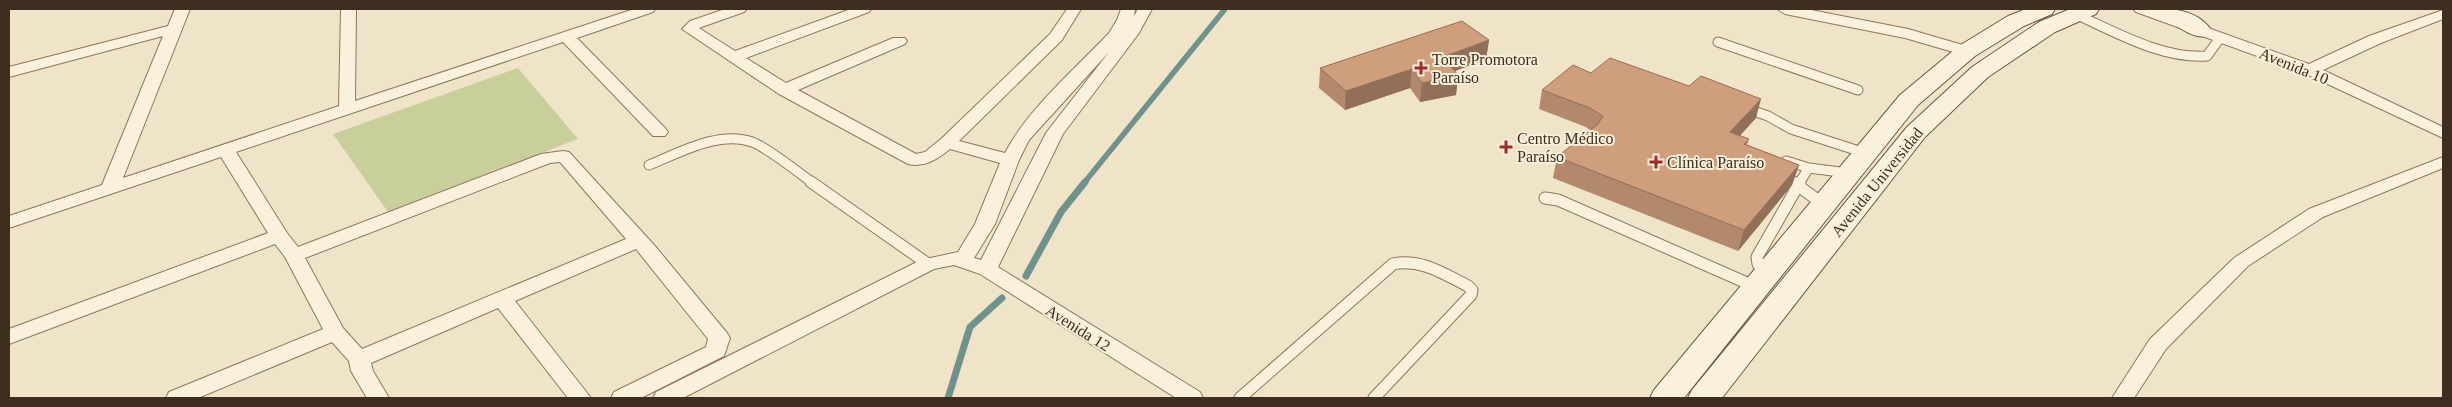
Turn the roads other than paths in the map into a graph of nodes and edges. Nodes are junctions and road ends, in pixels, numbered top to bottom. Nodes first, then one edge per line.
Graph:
1 (182, 9) edge
2 (348, 9) edge
3 (648, 9) edge
4 (739, 9) edge
5 (864, 9) edge
6 (1074, 9) edge
7 (1128, 9) edge
8 (1145, 9) edge
9 (1787, 9) edge
10 (2044, 9) edge
11 (2141, 9) edge
12 (2167, 9) edge
13 (2082, 12) edge
14 (2443, 14) edge
15 (173, 29) junction
16 (2211, 34) junction
17 (566, 36) junction
18 (899, 41) dead end
19 (1718, 42) dead end
20 (1967, 51) junction
21 (733, 57) junction
22 (2310, 70) junction
23 (9, 72) edge
24 (785, 90) junction
25 (1858, 90) dead end
26 (1731, 102) edge
27 (347, 108) junction
28 (659, 132) dead end
29 (2443, 133) edge
30 (947, 143) junction
31 (226, 150) junction
32 (1866, 153) junction
33 (1776, 158) edge
34 (1010, 160) junction
35 (2443, 162) edge
36 (649, 164) dead end
37 (1809, 168) junction
38 (1772, 172) edge
39 (1848, 173) junction
40 (1797, 184) junction
41 (110, 188) junction
42 (1545, 198) dead end
43 (1823, 204) junction
44 (9, 222) edge
45 (279, 236) junction
46 (638, 241) junction
47 (294, 255) junction
48 (964, 260) junction
49 (928, 264) junction
50 (987, 269) junction
51 (1762, 281) junction
52 (501, 298) junction
53 (335, 332) junction
54 (9, 336) edge
55 (359, 359) junction
56 (177, 398) edge
57 (378, 398) edge
58 (580, 398) edge
59 (622, 398) edge
60 (664, 398) edge
61 (1192, 398) edge
62 (1240, 398) edge
63 (1374, 398) edge
64 (1666, 398) edge
65 (1704, 398) edge
66 (2123, 398) edge

1 - 15 street
2 - 27 street
3 - 17 street
4 - 21 street
5 - 21 street
6 - 30 street
7 - 34 street
8 - 50 street
9 - 20 street
10 - 20 street, Avenida Universidad
11 - 16 street, Avenida 10
12 - 16 street
13 - 16 lane
13 - 65 street, Avenida Universidad
14 - 22 street
15 - 23 street
15 - 41 street
16 - 22 street, Avenida 10
17 - 27 street
17 - 28 street
18 - 24 street
19 - 25 lane
20 - 32 street, Avenida Universidad
21 - 24 street
22 - 29 street, Avenida 10
24 - 30 street
26 - 32 lane
27 - 31 street
30 - 34 street
31 - 41 street
31 - 45 street
32 - 39 street, Avenida Universidad
33 - 37 lane
34 - 48 street
35 - 66 street
36 - 49 lane
37 - 39 lane
37 - 40 lane
38 - 40 lane
39 - 43 street, Avenida Universidad
40 - 43 lane
40 - 51 lane
41 - 44 street
42 - 51 lane
43 - 51 street, Avenida Universidad
45 - 47 street
45 - 54 street
46 - 47 street
46 - 52 street
46 - 59 street
47 - 53 street
48 - 49 street
48 - 50 street, Avenida 12
49 - 60 street
50 - 61 street, Avenida 12
51 - 64 street, Avenida Universidad
52 - 55 street
52 - 58 street
53 - 55 street
53 - 56 street
55 - 57 street
62 - 63 lane

